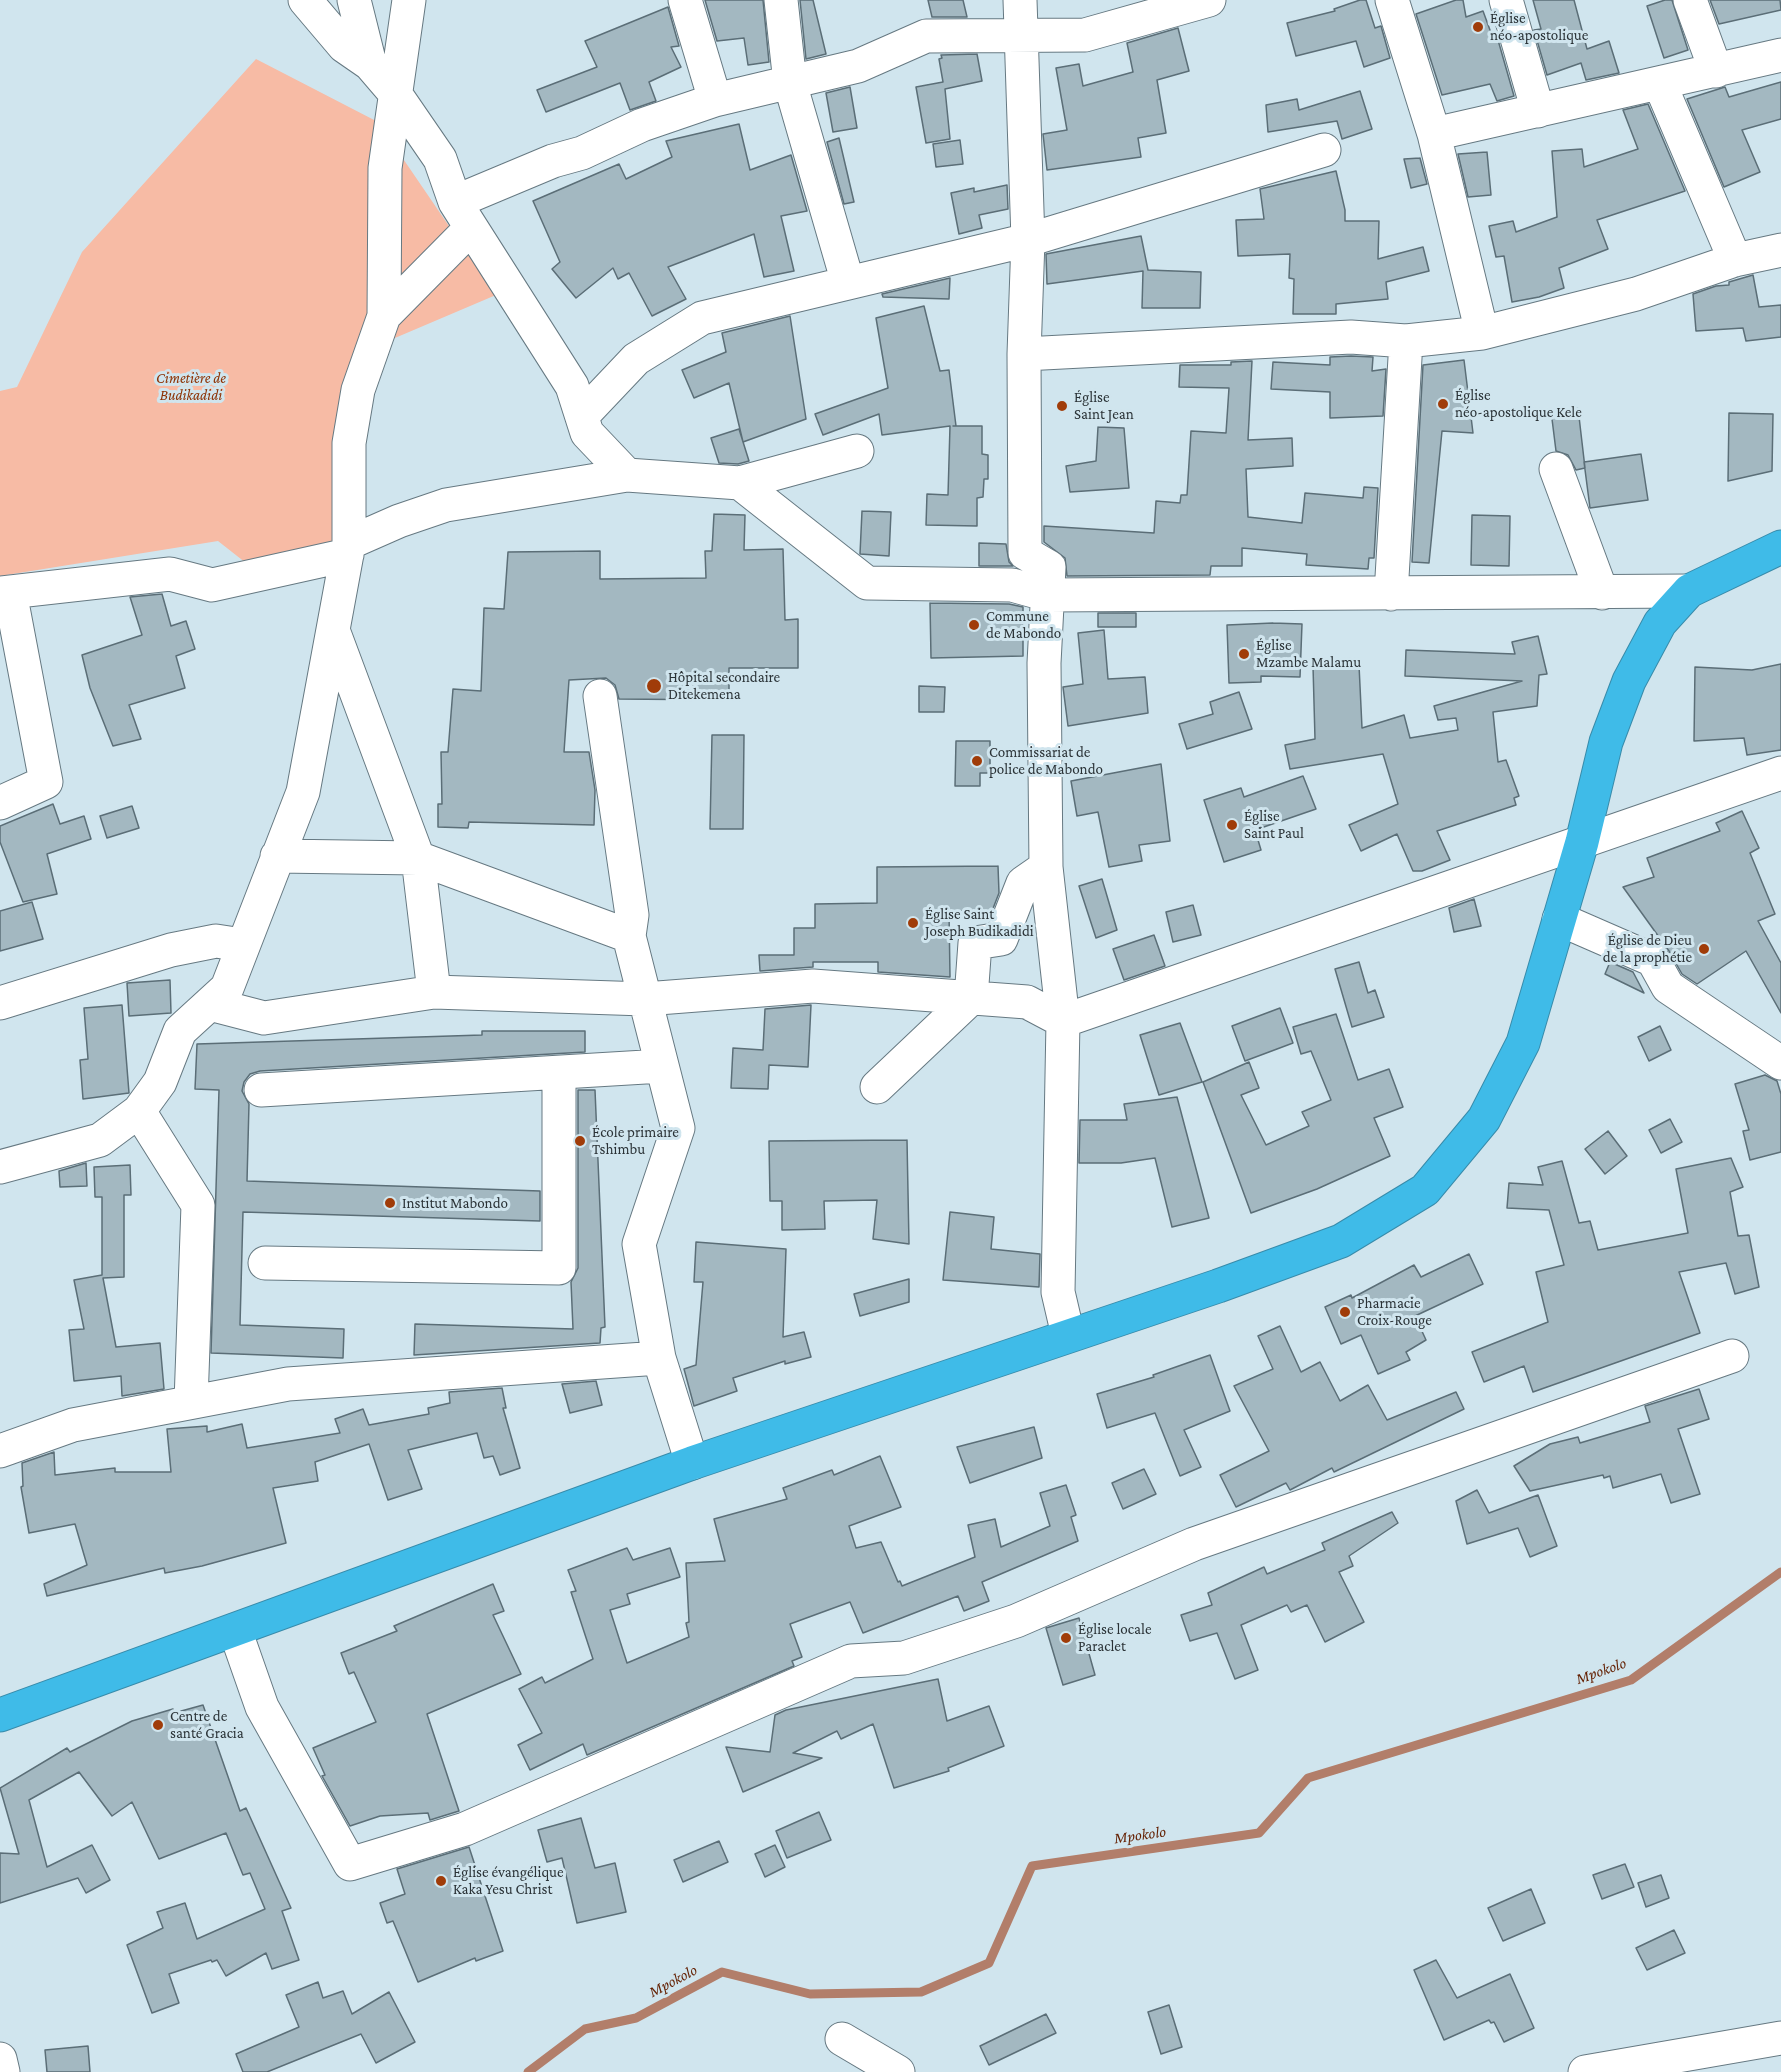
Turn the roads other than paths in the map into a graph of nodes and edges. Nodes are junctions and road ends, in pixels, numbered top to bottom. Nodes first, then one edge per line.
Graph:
1 (304, 0) edge
2 (354, 0) edge
3 (409, 0) edge
4 (685, 0) edge
5 (781, 0) edge
6 (1020, 0) edge
7 (1209, 0) edge
8 (1392, 0) edge
9 (1506, 0) edge
10 (1690, 0) edge
11 (1161, 7) edge
12 (1022, 33) junction
13 (1781, 55) edge
14 (370, 64) junction
15 (1716, 71) junction
16 (790, 83) junction
17 (1660, 84) junction
18 (394, 92) junction
19 (715, 100) junction
20 (1538, 111) junction
21 (1434, 134) junction
22 (1324, 150) dead end
23 (463, 215) junction
24 (1028, 240) junction
25 (1781, 250) edge
26 (1735, 260) junction
27 (848, 283) junction
28 (384, 316) junction
29 (1482, 333) junction
30 (1406, 341) junction
31 (1024, 354) junction
32 (582, 416) junction
33 (856, 451) dead end
34 (1556, 470) dead end
35 (627, 475) junction
36 (740, 483) junction
37 (1781, 547) edge
38 (348, 549) junction
39 (1689, 591) junction
40 (5, 592) edge
41 (1602, 593) junction
42 (1391, 594) junction
43 (1048, 595) junction
44 (333, 630) junction
45 (600, 696) dead end
46 (1781, 773) edge
47 (0, 803) edge
48 (1582, 842) junction
49 (277, 856) junction
50 (418, 858) junction
51 (1046, 867) junction
52 (1559, 919) junction
53 (629, 936) junction
54 (242, 945) junction
55 (434, 992) junction
56 (971, 998) junction
57 (645, 999) junction
58 (0, 1003) edge
59 (210, 1004) junction
60 (1063, 1021) junction
61 (1781, 1063) edge
62 (662, 1066) junction
63 (559, 1072) junction
64 (877, 1087) dead end
65 (261, 1090) dead end
66 (139, 1111) junction
67 (0, 1167) edge
68 (265, 1263) dead end
69 (1068, 1335) junction
70 (1732, 1356) dead end
71 (659, 1358) junction
72 (190, 1402) junction
73 (0, 1451) edge
74 (692, 1463) junction
75 (235, 1630) junction
76 (0, 1715) edge
77 (1781, 2037) edge
78 (842, 2039) dead end
79 (0, 2058) edge
80 (3, 2072) edge
81 (898, 2072) edge
82 (1585, 2072) edge

1 - 14 street
2 - 14 street
3 - 18 street
4 - 19 street
5 - 16 street
6 - 12 street
7 - 11 street
8 - 21 street
9 - 20 street
10 - 15 street
11 - 12 street
12 - 16 street
12 - 24 street
13 - 15 street
14 - 18 street
15 - 17 street
16 - 19 street
16 - 27 street
17 - 20 street
17 - 26 street
18 - 23 street
18 - 28 street
19 - 23 street
20 - 21 street
21 - 29 street
22 - 24 street
23 - 28 street
23 - 32 street
24 - 27 street
24 - 31 street
25 - 26 street
26 - 29 street
27 - 32 street
28 - 38 street
29 - 30 street
30 - 31 street
30 - 42 street
31 - 43 street
32 - 35 street
33 - 36 street
34 - 41 street
35 - 36 street
35 - 38 street
36 - 43 street
37 - 39 highway
38 - 40 street
38 - 44 street
39 - 41 street
39 - 48 highway
40 - 47 street
41 - 42 street
42 - 43 street
43 - 51 street
44 - 49 street
44 - 50 street
45 - 53 street
46 - 48 street
48 - 52 highway
48 - 60 street
49 - 50 street
49 - 54 street
50 - 53 street
50 - 55 street
51 - 56 street
51 - 60 street
52 - 61 street
52 - 69 highway
53 - 57 street
54 - 58 street
54 - 59 street
55 - 57 street
55 - 59 street
56 - 57 street
56 - 60 street
56 - 64 street
57 - 62 street
59 - 66 street
60 - 69 street
62 - 63 street
62 - 71 street
63 - 65 street
63 - 68 street
66 - 67 street
66 - 72 street
69 - 74 highway
70 - 75 street
71 - 72 street
71 - 74 street
72 - 73 street
74 - 75 highway
75 - 76 highway
77 - 82 street
78 - 81 street
79 - 80 street

